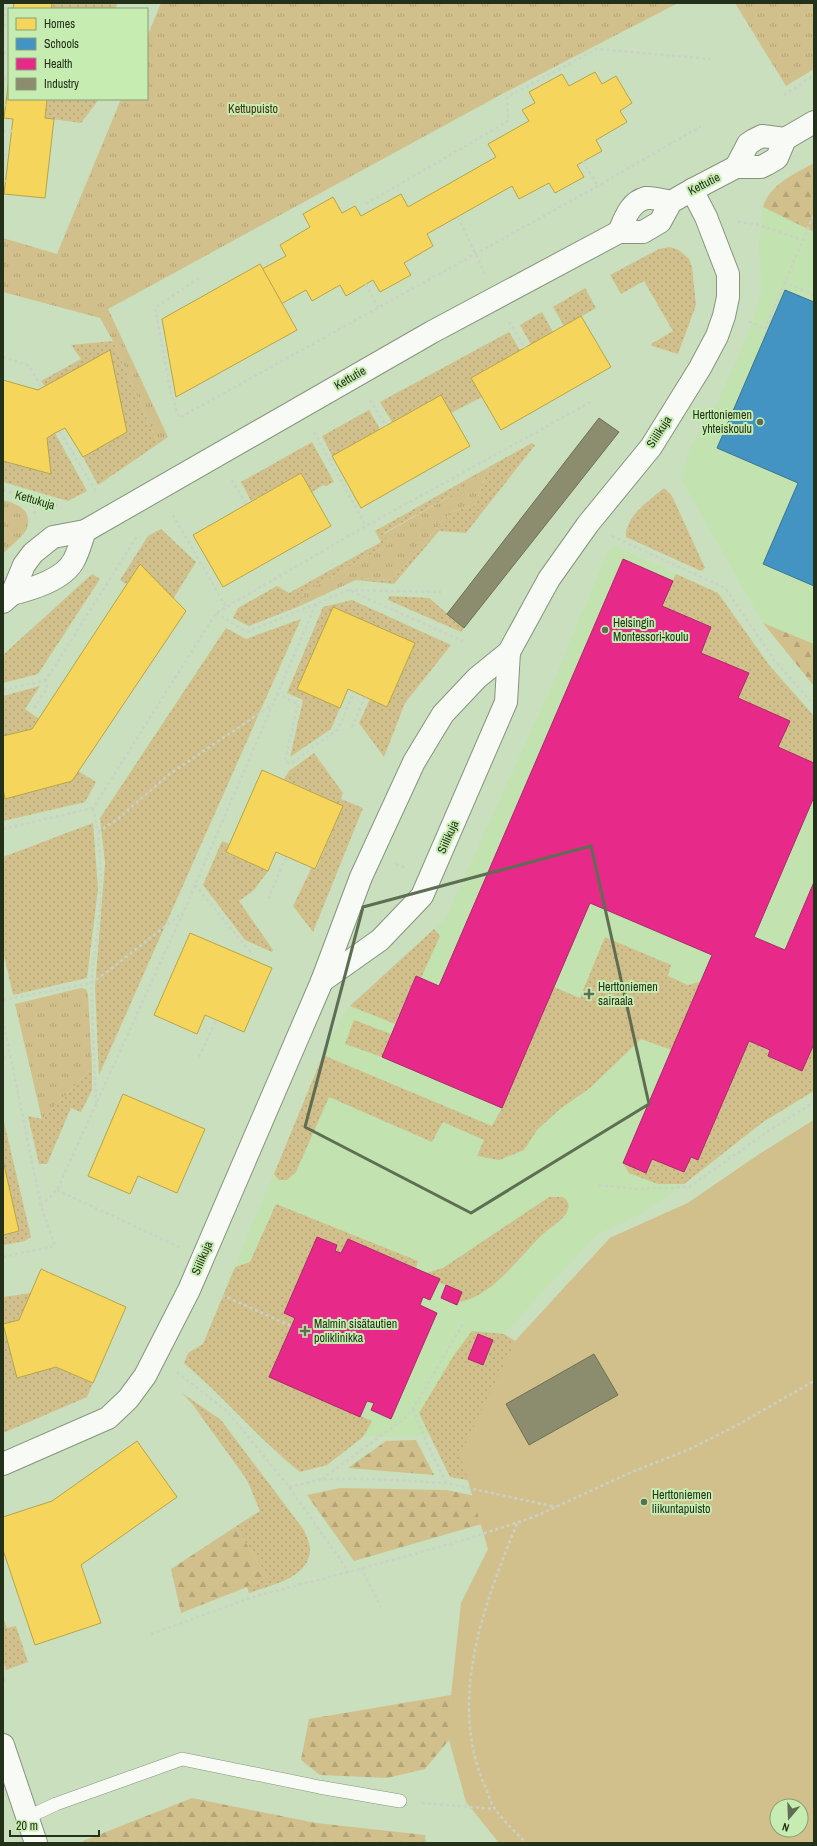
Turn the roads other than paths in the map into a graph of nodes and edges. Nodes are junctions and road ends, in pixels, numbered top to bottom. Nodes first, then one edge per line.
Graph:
1 (814, 122) edge
2 (692, 190) junction
3 (85, 531) junction
4 (7, 598) edge
5 (509, 652) junction
6 (322, 981) junction
7 (3, 1464) edge
8 (3, 1745) edge
9 (400, 1801) road end
10 (28, 1817) junction
11 (36, 1843) edge

1 - 2 street, Kettutie
2 - 3 street, Kettutie
2 - 5 street, Siilikuja
3 - 4 street, Kettutie
3 - 4 street, Kettutie
5 - 6 street, Siilikuja
5 - 6 street, Siilikuja
6 - 7 street, Siilikuja
8 - 10 street
9 - 10 lane
10 - 11 street

